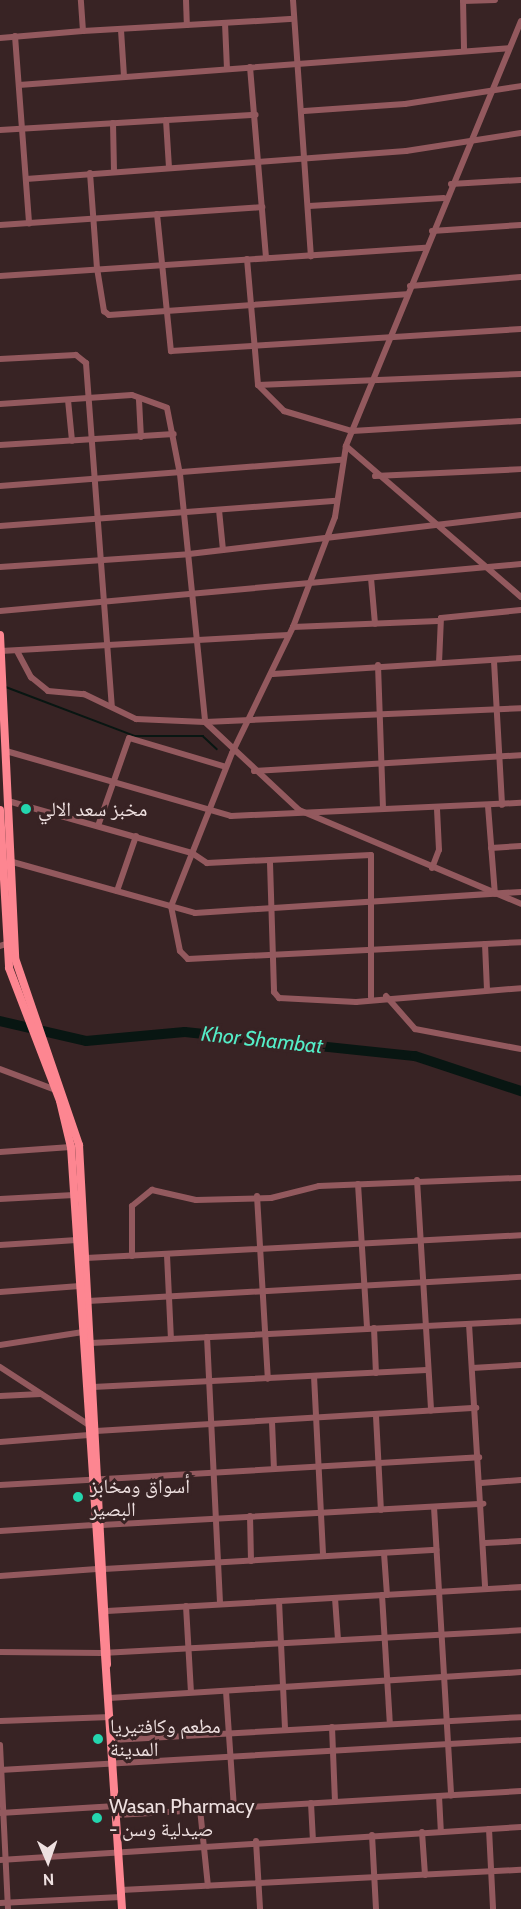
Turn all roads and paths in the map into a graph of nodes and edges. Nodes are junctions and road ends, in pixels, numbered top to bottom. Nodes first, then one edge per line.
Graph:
1 (81, 0) edge
2 (186, 0) edge
3 (293, 0) edge
4 (495, 0) edge
5 (463, 1) edge
6 (294, 19) junction
7 (521, 21) edge
8 (225, 23) junction
9 (187, 26) junction
10 (121, 30) junction
11 (83, 32) junction
12 (518, 35) edge
13 (15, 36) junction
14 (0, 38) edge
15 (509, 48) junction
16 (464, 49) junction
17 (300, 64) junction
18 (250, 67) junction
19 (227, 68) junction
20 (123, 76) junction
21 (19, 85) junction
22 (521, 86) edge
23 (492, 89) junction
24 (304, 111) junction
25 (256, 116) junction
26 (166, 120) junction
27 (113, 123) junction
28 (22, 128) junction
29 (0, 130) edge
30 (521, 134) edge
31 (470, 139) junction
32 (306, 159) junction
33 (258, 162) junction
34 (169, 168) junction
35 (114, 171) junction
36 (90, 173) junction
37 (26, 179) junction
38 (521, 180) edge
39 (450, 184) junction
40 (444, 198) junction
41 (309, 206) junction
42 (262, 207) junction
43 (157, 214) junction
44 (92, 219) junction
45 (29, 223) junction
46 (0, 225) edge
47 (521, 225) edge
48 (432, 231) junction
49 (425, 248) junction
50 (311, 256) junction
51 (266, 258) junction
52 (247, 259) junction
53 (160, 267) junction
54 (97, 268) junction
55 (0, 276) edge
56 (521, 278) edge
57 (410, 286) junction
58 (405, 294) junction
59 (252, 305) junction
60 (165, 310) junction
61 (521, 329) edge
62 (389, 338) junction
63 (255, 345) junction
64 (0, 359) edge
65 (521, 374) edge
66 (373, 380) junction
67 (258, 385) junction
68 (89, 399) junction
69 (68, 400) junction
70 (139, 400) junction
71 (0, 404) edge
72 (521, 421) edge
73 (352, 431) junction
74 (174, 434) junction
75 (141, 437) junction
76 (92, 440) junction
77 (72, 441) junction
78 (0, 445) edge
79 (346, 446) junction
80 (341, 460) junction
81 (521, 469) edge
82 (180, 474) junction
83 (375, 476) junction
84 (95, 480) junction
85 (0, 486) edge
86 (336, 501) junction
87 (219, 510) junction
88 (184, 512) junction
89 (521, 515) edge
90 (99, 520) junction
91 (440, 521) junction
92 (0, 526) edge
93 (326, 536) junction
94 (223, 550) junction
95 (189, 554) junction
96 (103, 561) junction
97 (521, 564) edge
98 (0, 567) edge
99 (491, 569) junction
100 (371, 578) junction
101 (311, 582) junction
102 (192, 592) junction
103 (521, 597) edge
104 (105, 601) junction
105 (521, 610) edge
106 (0, 611) edge
107 (438, 621) junction
108 (375, 624) junction
109 (293, 627) junction
110 (0, 634) edge
111 (289, 635) junction
112 (197, 642) junction
113 (109, 647) junction
114 (1, 651) edge
115 (17, 651) junction
116 (521, 658) edge
117 (494, 661) junction
118 (439, 663) junction
119 (378, 665) junction
120 (273, 674) junction
121 (112, 706) junction
122 (521, 708) edge
123 (496, 711) junction
124 (380, 716) junction
125 (205, 722) junction
126 (250, 722) junction
127 (6, 751) junction
128 (232, 753) junction
129 (521, 754) edge
130 (499, 756) junction
131 (383, 761) junction
132 (226, 767) junction
133 (254, 771) junction
134 (114, 781) junction
135 (8, 801) junction
136 (521, 803) edge
137 (502, 805) junction
138 (488, 806) junction
139 (208, 809) junction
140 (383, 809) junction
141 (437, 809) junction
142 (0, 810) edge
143 (299, 810) junction
144 (98, 826) junction
145 (136, 836) junction
146 (375, 843) junction
147 (521, 846) edge
148 (491, 848) junction
149 (1, 853) edge
150 (192, 853) junction
151 (371, 855) junction
152 (9, 861) junction
153 (270, 863) junction
154 (432, 868) junction
155 (117, 891) junction
156 (521, 892) edge
157 (485, 894) junction
158 (495, 894) junction
159 (2, 898) edge
160 (368, 902) junction
161 (521, 904) edge
162 (171, 906) junction
163 (273, 907) junction
164 (521, 942) edge
165 (484, 944) junction
166 (3, 945) edge
167 (368, 951) junction
168 (276, 957) junction
169 (521, 988) edge
170 (487, 990) junction
171 (386, 996) junction
172 (371, 997) junction
173 (22, 998) junction
174 (41, 1045) junction
175 (521, 1049) edge
176 (0, 1070) edge
177 (56, 1090) junction
178 (71, 1148) junction
179 (0, 1152) edge
180 (521, 1178) edge
181 (417, 1180) junction
182 (358, 1184) junction
183 (74, 1195) junction
184 (257, 1196) junction
185 (0, 1199) edge
186 (521, 1235) edge
187 (77, 1240) junction
188 (420, 1241) junction
189 (362, 1243) junction
190 (0, 1245) edge
191 (259, 1249) junction
192 (167, 1255) junction
193 (132, 1256) junction
194 (86, 1258) junction
195 (521, 1277) edge
196 (422, 1282) junction
197 (365, 1286) junction
198 (80, 1287) junction
199 (0, 1292) edge
200 (261, 1293) junction
201 (169, 1297) junction
202 (88, 1301) junction
203 (521, 1321) edge
204 (469, 1323) junction
205 (424, 1326) junction
206 (370, 1328) junction
207 (83, 1332) junction
208 (264, 1334) junction
209 (207, 1337) junction
210 (171, 1339) junction
211 (91, 1343) junction
212 (0, 1345) edge
213 (521, 1365) edge
214 (0, 1367) edge
215 (472, 1368) junction
216 (427, 1370) junction
217 (376, 1373) junction
218 (314, 1376) junction
219 (268, 1379) junction
220 (210, 1382) junction
221 (93, 1388) junction
222 (42, 1394) junction
223 (0, 1396) edge
224 (476, 1408) junction
225 (431, 1411) junction
226 (376, 1416) junction
227 (316, 1419) junction
228 (272, 1422) junction
229 (88, 1425) junction
230 (211, 1425) junction
231 (93, 1433) junction
232 (0, 1442) edge
233 (479, 1457) junction
234 (379, 1462) junction
235 (318, 1466) junction
236 (274, 1469) junction
237 (214, 1471) junction
238 (95, 1479) junction
239 (521, 1480) edge
240 (481, 1483) junction
241 (0, 1485) edge
242 (483, 1504) junction
243 (434, 1507) junction
244 (381, 1510) junction
245 (320, 1512) junction
246 (250, 1516) junction
247 (216, 1518) junction
248 (98, 1525) junction
249 (0, 1531) edge
250 (521, 1541) edge
251 (484, 1543) junction
252 (436, 1550) junction
253 (384, 1553) junction
254 (322, 1556) junction
255 (251, 1561) junction
256 (218, 1563) junction
257 (101, 1569) junction
258 (0, 1576) edge
259 (521, 1587) edge
260 (485, 1589) junction
261 (439, 1591) junction
262 (384, 1595) junction
263 (335, 1598) junction
264 (279, 1601) junction
265 (220, 1604) junction
266 (186, 1606) junction
267 (107, 1611) junction
268 (521, 1630) edge
269 (442, 1634) junction
270 (385, 1637) junction
271 (338, 1640) junction
272 (281, 1643) junction
273 (189, 1648) junction
274 (0, 1652) edge
275 (106, 1653) junction
276 (521, 1672) edge
277 (445, 1676) junction
278 (387, 1680) junction
279 (283, 1687) junction
280 (226, 1691) junction
281 (191, 1692) junction
282 (110, 1698) junction
283 (521, 1717) edge
284 (111, 1718) junction
285 (0, 1721) edge
286 (447, 1721) junction
287 (390, 1724) junction
288 (332, 1727) junction
289 (285, 1730) junction
290 (229, 1732) junction
291 (112, 1740) junction
292 (521, 1740) edge
293 (448, 1744) junction
294 (0, 1745) edge
295 (333, 1749) junction
296 (230, 1756) junction
297 (114, 1763) junction
298 (1, 1770) edge
299 (521, 1791) edge
300 (451, 1795) junction
301 (439, 1796) junction
302 (335, 1802) junction
303 (311, 1803) junction
304 (234, 1807) junction
305 (200, 1809) junction
306 (117, 1810) junction
307 (2, 1813) edge
308 (521, 1827) edge
309 (489, 1829) junction
310 (441, 1831) junction
311 (422, 1832) junction
312 (372, 1835) junction
313 (314, 1838) junction
314 (256, 1841) junction
315 (204, 1843) junction
316 (119, 1849) junction
317 (3, 1859) edge
318 (521, 1870) edge
319 (491, 1872) junction
320 (425, 1875) junction
321 (375, 1878) junction
322 (259, 1884) junction
323 (208, 1886) junction
324 (121, 1893) junction
325 (0, 1903) edge
326 (8, 1906) edge
327 (122, 1909) edge
328 (260, 1909) edge
329 (376, 1909) edge
330 (493, 1909) edge

1 - 11 street
2 - 9 street
3 - 6 street
4 - 5 street
5 - 16 street
6 - 8 street
6 - 17 street
7 - 12 street
8 - 9 street
8 - 19 street
9 - 10 street
10 - 11 street
10 - 20 street
11 - 13 street
12 - 15 street
13 - 14 street
13 - 21 street
15 - 16 street
15 - 23 street
16 - 17 street
17 - 18 street
17 - 24 street
18 - 19 street
18 - 25 street
19 - 20 street
20 - 21 street
21 - 28 street
22 - 23 street
23 - 24 street
23 - 31 street
24 - 32 street
25 - 26 street
25 - 33 street
26 - 27 street
26 - 34 street
27 - 28 street
27 - 35 street
28 - 29 street
28 - 37 street
30 - 31 street
31 - 32 street
31 - 39 street
32 - 33 street
32 - 41 street
33 - 34 street
33 - 42 street
34 - 35 street
35 - 36 street
36 - 37 street
36 - 44 street
37 - 45 street
38 - 39 street
39 - 40 street
40 - 41 street
40 - 48 street
41 - 50 street
42 - 43 street
42 - 51 street
43 - 44 street
43 - 53 street
44 - 45 street
44 - 54 street
45 - 46 street
47 - 48 street
48 - 49 street
49 - 50 street
49 - 57 street
50 - 51 street
51 - 52 street
52 - 53 street
52 - 59 street
53 - 54 street
53 - 60 street
54 - 55 street
54 - 60 street
56 - 57 street
57 - 58 street
58 - 59 street
58 - 62 street
59 - 60 street
59 - 63 street
60 - 63 street
61 - 62 street
62 - 63 street
62 - 66 street
63 - 67 street
64 - 68 street
65 - 66 street
66 - 67 street
66 - 73 street
67 - 73 street
68 - 69 street
68 - 70 street
68 - 76 street
69 - 71 street
69 - 77 street
70 - 74 street
70 - 75 street
72 - 73 street
73 - 79 street
74 - 75 street
74 - 82 street
75 - 76 street
76 - 77 street
76 - 84 street
77 - 78 street
79 - 80 street
79 - 83 street
80 - 82 street
80 - 86 street
81 - 83 street
82 - 84 street
82 - 88 street
83 - 91 street
84 - 85 street
84 - 90 street
86 - 87 street
86 - 93 street
87 - 88 street
87 - 94 street
88 - 90 street
88 - 95 street
89 - 91 street
90 - 92 street
90 - 96 street
91 - 93 street
91 - 99 street
93 - 94 street
93 - 101 street
94 - 95 street
95 - 96 street
95 - 102 street
96 - 98 street
96 - 104 street
97 - 99 street
99 - 100 street
99 - 103 street
100 - 101 street
100 - 108 street
101 - 102 street
101 - 109 street
102 - 104 street
102 - 112 street
104 - 106 street
104 - 113 street
105 - 107 street
107 - 108 street
107 - 118 street
108 - 109 street
109 - 111 street
110 - 114 main road
111 - 112 street
111 - 120 street
112 - 113 street
112 - 125 street
113 - 115 street
113 - 121 street
114 - 115 street
114 - 127 main road
115 - 121 street
116 - 117 street
117 - 118 street
117 - 123 street
118 - 119 street
119 - 120 street
119 - 124 street
120 - 126 street
121 - 125 street
122 - 123 street
123 - 124 street
123 - 130 street
124 - 126 street
124 - 131 street
125 - 126 street
125 - 128 street
126 - 128 street
127 - 134 street
127 - 135 main road
128 - 132 street
128 - 133 street
129 - 130 street
130 - 131 street
130 - 137 street
131 - 133 street
131 - 140 street
132 - 134 street
132 - 139 street
133 - 143 street
134 - 139 street
134 - 144 street
135 - 144 street
135 - 152 main road
136 - 137 street
137 - 138 street
138 - 141 street
138 - 148 street
139 - 143 street
139 - 150 street
140 - 141 street
140 - 143 street
141 - 154 street
142 - 149 main road
143 - 146 street
144 - 145 street
145 - 150 street
145 - 155 street
146 - 151 street
146 - 154 street
147 - 148 street
148 - 158 street
149 - 159 main road
150 - 153 street
150 - 162 street
151 - 153 street
151 - 160 street
152 - 155 street
152 - 173 main road
153 - 163 street
154 - 157 street
155 - 162 street
156 - 158 street
157 - 158 street
157 - 160 street
157 - 161 street
159 - 166 main road
160 - 163 street
160 - 167 street
162 - 163 street
162 - 168 street
163 - 168 street
164 - 165 street
165 - 167 street
165 - 170 street
166 - 173 main road
167 - 168 street
167 - 172 street
168 - 172 street
169 - 170 street
170 - 171 street
171 - 172 street
171 - 175 street
173 - 174 main road
174 - 177 main road
174 - 194 main road
176 - 177 street
177 - 178 main road
178 - 179 street
178 - 183 main road
180 - 181 street
181 - 182 street
181 - 188 street
182 - 184 street
182 - 189 street
183 - 185 street
183 - 187 main road
184 - 191 street
184 - 193 street
186 - 188 street
187 - 190 street
187 - 198 main road
188 - 189 street
188 - 196 street
189 - 191 street
189 - 197 street
191 - 192 street
191 - 200 street
192 - 193 street
192 - 201 street
193 - 194 street
194 - 202 main road
195 - 196 street
196 - 197 street
196 - 205 street
197 - 200 street
197 - 206 street
198 - 199 street
198 - 207 main road
200 - 201 street
200 - 208 street
201 - 202 street
201 - 210 street
202 - 211 main road
203 - 204 street
204 - 205 street
204 - 215 street
205 - 206 street
205 - 216 street
206 - 208 street
206 - 217 street
207 - 212 street
207 - 229 main road
208 - 209 street
208 - 219 street
209 - 210 street
209 - 220 street
210 - 211 street
211 - 221 main road
213 - 215 street
214 - 222 street
215 - 224 street
216 - 217 street
216 - 225 street
217 - 218 street
218 - 219 street
218 - 227 street
219 - 220 street
220 - 221 street
220 - 230 street
221 - 231 main road
222 - 223 street
222 - 229 street
224 - 225 street
224 - 233 street
225 - 226 street
226 - 227 street
226 - 234 street
227 - 228 street
227 - 235 street
228 - 230 street
228 - 236 street
229 - 231 main road
230 - 231 street
230 - 237 street
231 - 232 street
231 - 238 main road
233 - 234 street
233 - 240 street
234 - 235 street
234 - 244 street
235 - 236 street
235 - 245 street
236 - 237 street
237 - 238 street
237 - 247 street
238 - 241 street
238 - 248 main road
239 - 240 street
240 - 242 street
242 - 243 street
242 - 251 street
243 - 244 street
243 - 252 street
244 - 245 street
245 - 246 street
245 - 254 street
246 - 247 street
246 - 255 street
247 - 248 street
247 - 256 street
248 - 249 street
248 - 257 main road
250 - 251 street
251 - 260 street
252 - 253 street
252 - 261 street
253 - 254 street
253 - 262 street
254 - 255 street
255 - 256 street
256 - 257 street
256 - 265 street
257 - 258 street
257 - 267 main road
257 - 275 main road
259 - 260 street
260 - 261 street
261 - 262 street
261 - 269 street
262 - 263 street
262 - 270 street
263 - 264 street
263 - 271 street
264 - 265 street
264 - 272 street
265 - 266 street
266 - 267 street
266 - 273 street
267 - 275 main road
268 - 269 street
269 - 270 street
269 - 277 street
270 - 271 street
270 - 278 street
271 - 272 street
272 - 273 street
272 - 279 street
273 - 275 street
273 - 281 street
274 - 275 street
275 - 282 main road
276 - 277 street
277 - 278 street
277 - 286 street
278 - 279 street
278 - 287 street
279 - 280 street
279 - 289 street
280 - 281 street
280 - 290 street
281 - 282 street
282 - 284 main road
283 - 286 street
284 - 285 street
284 - 291 main road
286 - 287 street
286 - 293 street
287 - 288 street
288 - 289 street
288 - 295 street
289 - 290 street
290 - 291 street
290 - 296 street
291 - 297 main road
292 - 293 street
293 - 295 street
293 - 300 street
294 - 298 street
295 - 296 street
295 - 302 street
296 - 297 street
296 - 304 street
297 - 298 street
297 - 306 main road
298 - 307 street
299 - 300 street
300 - 301 street
301 - 302 street
301 - 310 street
302 - 303 street
303 - 304 street
303 - 313 street
304 - 305 street
305 - 306 street
305 - 315 street
306 - 307 street
306 - 316 main road
307 - 317 street
308 - 309 street
309 - 310 street
309 - 319 street
310 - 311 street
311 - 312 street
311 - 320 street
312 - 313 street
312 - 321 street
313 - 314 street
314 - 315 street
314 - 322 street
315 - 316 street
315 - 323 street
316 - 317 street
316 - 324 main road
317 - 326 street
318 - 319 street
319 - 320 street
319 - 330 street
320 - 321 street
321 - 322 street
321 - 329 street
322 - 323 street
322 - 328 street
323 - 324 street
324 - 326 street
324 - 327 main road
325 - 326 street

